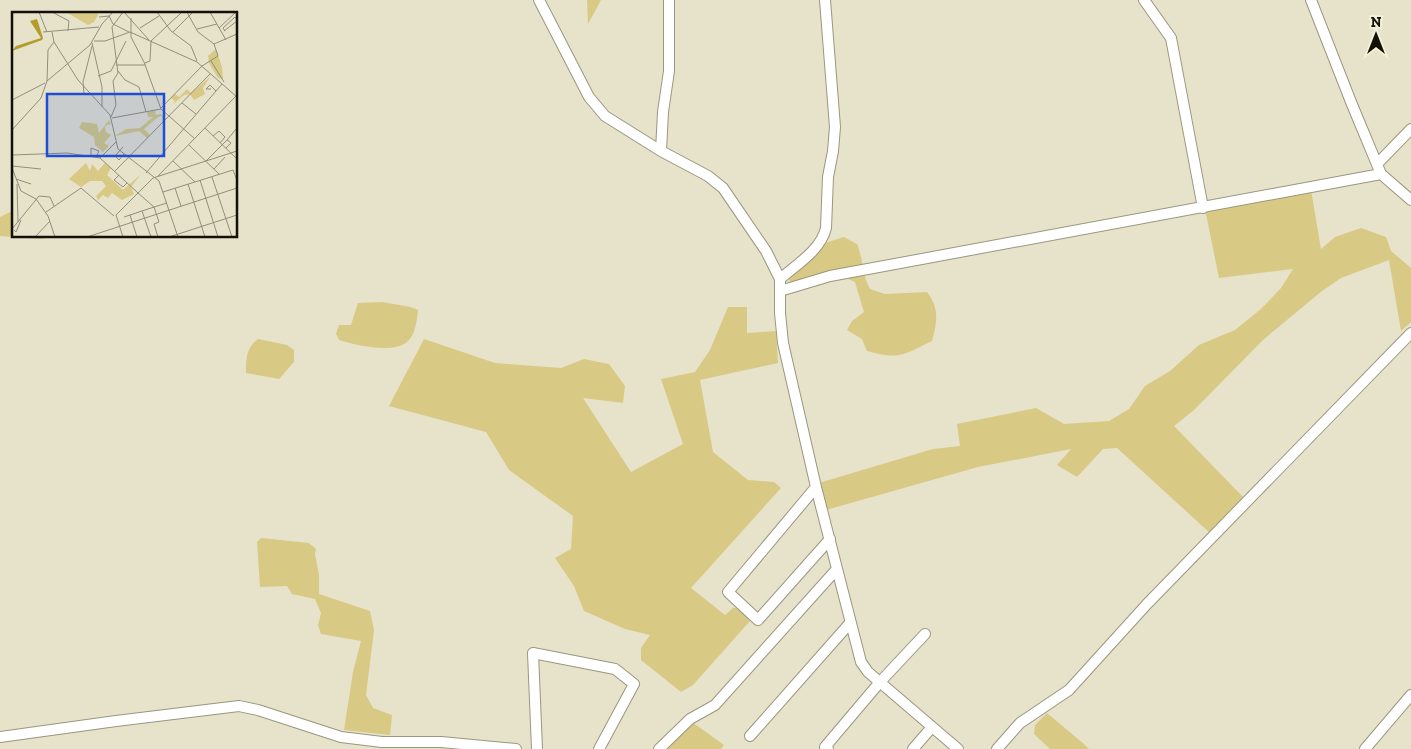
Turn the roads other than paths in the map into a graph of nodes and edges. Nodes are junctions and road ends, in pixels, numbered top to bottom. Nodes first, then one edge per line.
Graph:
1 (539, 0) edge
2 (669, 0) edge
3 (825, 0) edge
4 (1144, 0) edge
5 (1311, 0) edge
6 (1411, 129) edge
7 (661, 151) junction
8 (1377, 164) junction
9 (1381, 174) junction
10 (1411, 200) edge
11 (1203, 208) junction
12 (780, 279) junction
13 (780, 290) junction
14 (1411, 333) edge
15 (816, 486) junction
16 (830, 539) junction
17 (836, 570) junction
18 (850, 623) junction
19 (925, 634) dead end
20 (880, 682) junction
21 (1411, 695) edge
22 (932, 727) junction
23 (750, 736) dead end
24 (0, 737) edge
25 (516, 749) edge
26 (537, 749) edge
27 (599, 749) edge
28 (659, 749) edge
29 (828, 749) edge
30 (913, 749) edge
31 (958, 749) edge
32 (998, 749) edge
33 (1365, 749) edge

1 - 7 street
2 - 7 street
3 - 12 street
4 - 11 street
5 - 8 street
6 - 8 street
7 - 12 street
8 - 9 street
9 - 10 street
9 - 11 street
11 - 13 street
12 - 13 street
13 - 15 street
14 - 32 street
15 - 16 street
15 - 16 street
16 - 17 street
17 - 18 street
17 - 28 street
18 - 20 street
18 - 23 street
19 - 20 street
20 - 22 street
20 - 29 street
21 - 33 street
22 - 30 street
22 - 31 street
24 - 25 street
26 - 27 street

